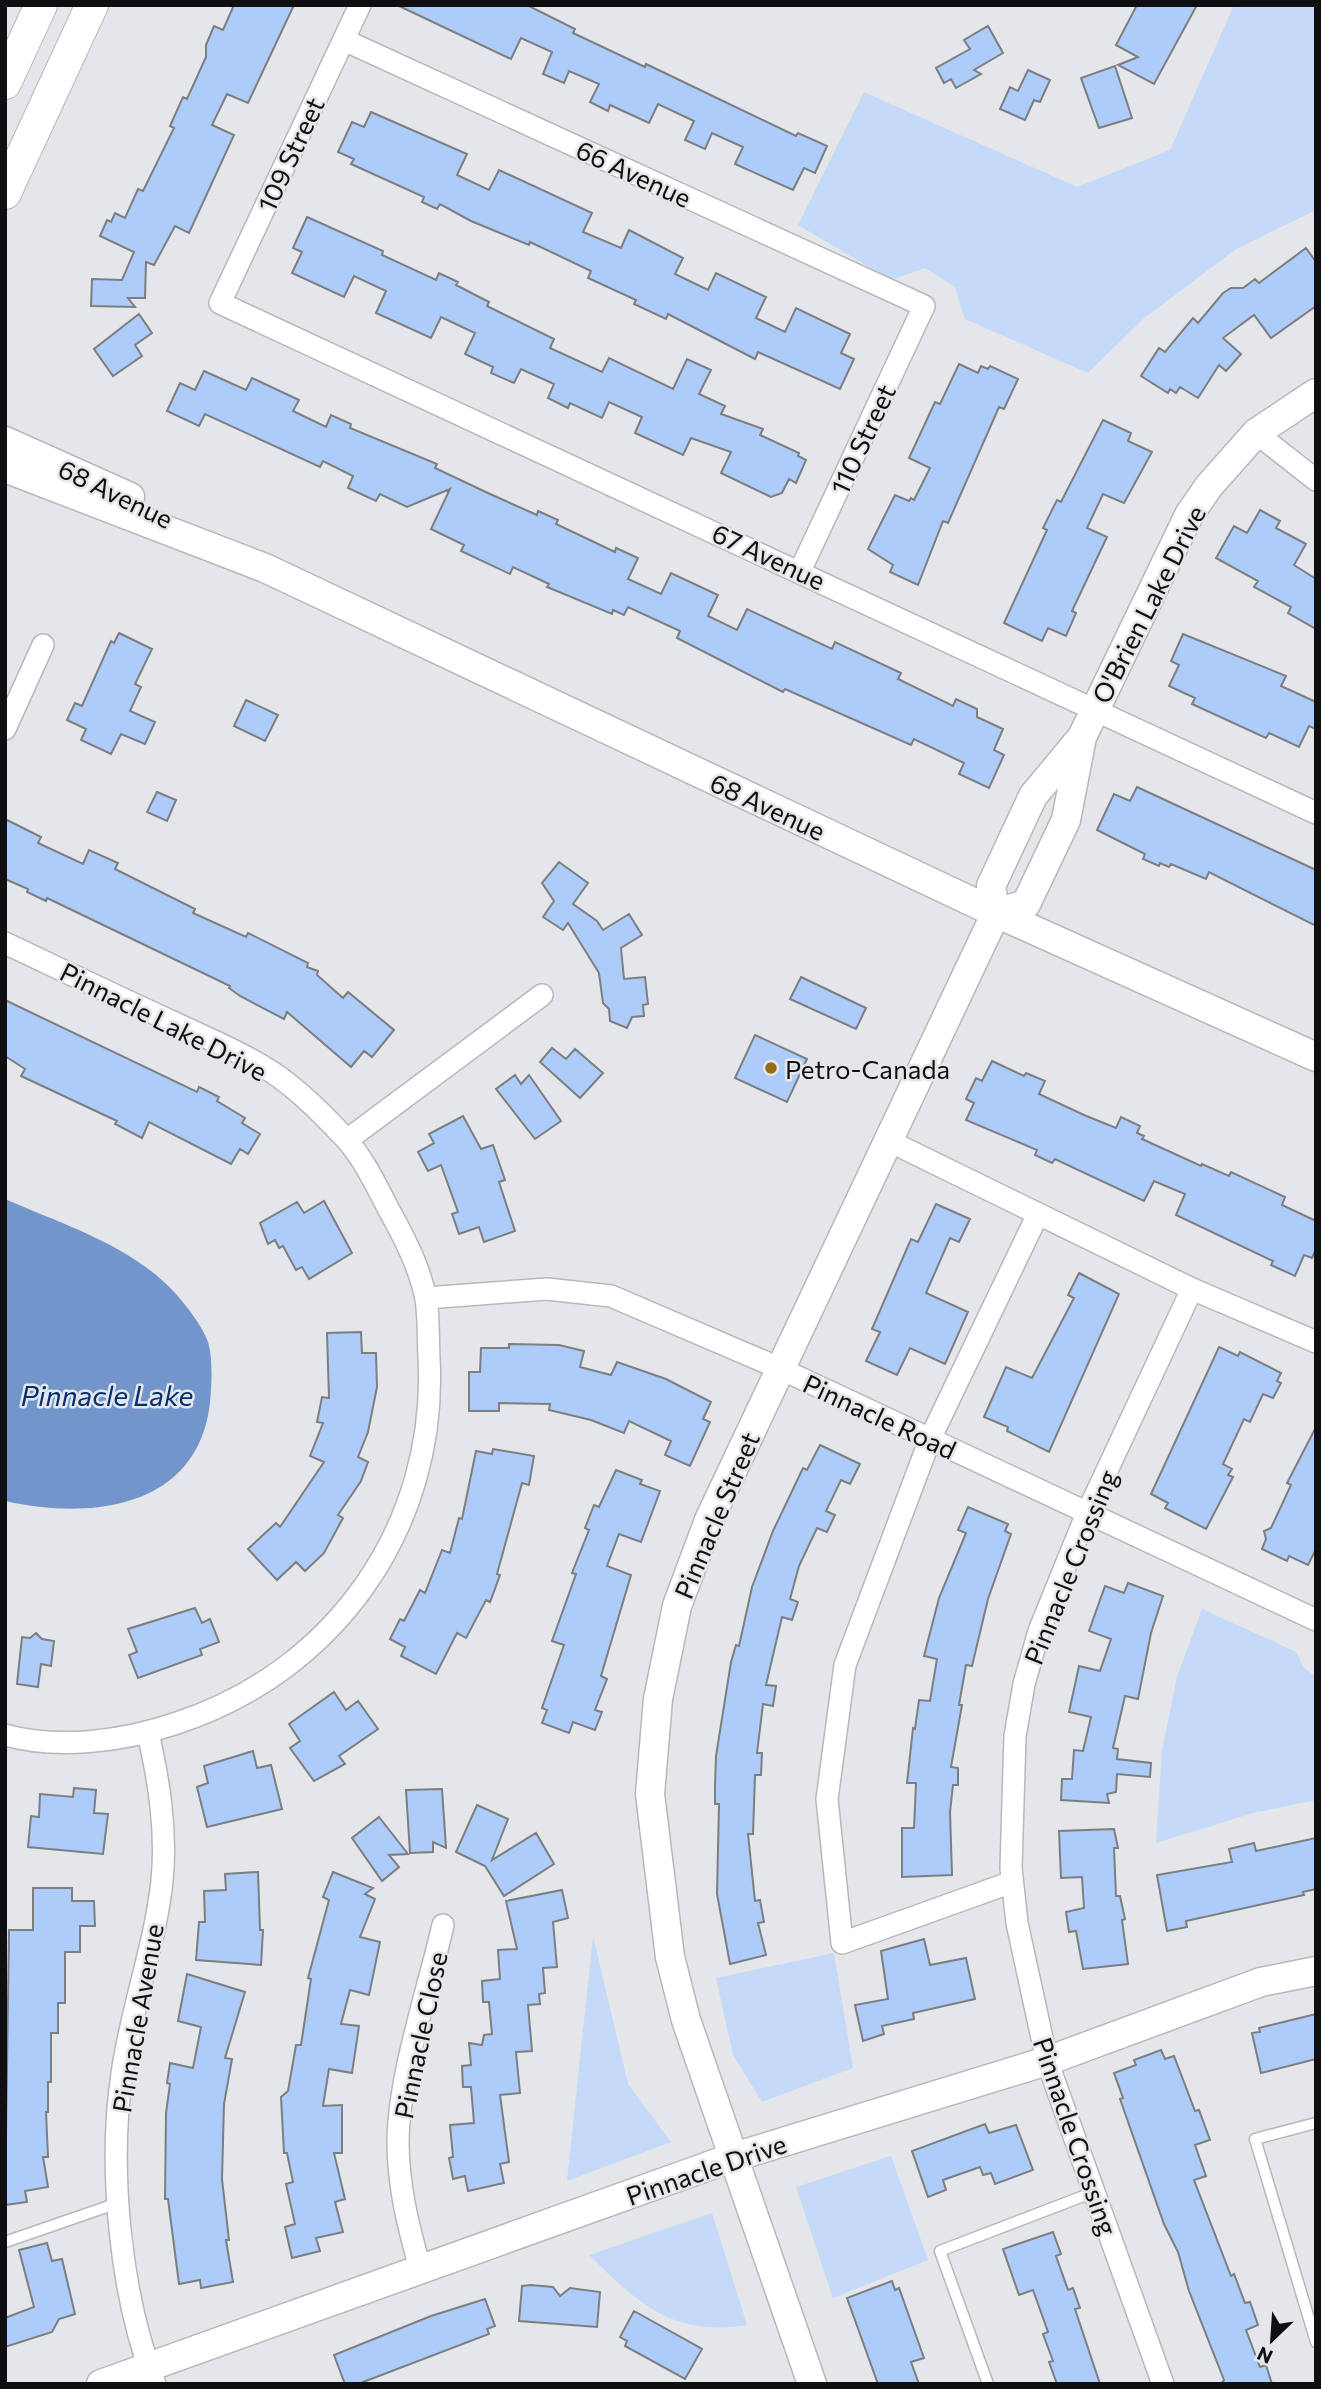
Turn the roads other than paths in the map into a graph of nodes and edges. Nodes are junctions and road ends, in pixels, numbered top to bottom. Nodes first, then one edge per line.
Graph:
1 (41, 5) edge
2 (92, 5) edge
3 (360, 5) edge
4 (344, 40) junction
5 (5, 83) edge
6 (5, 193) edge
7 (220, 303) joint
8 (924, 306) joint
9 (1316, 393) edge
10 (1256, 433) junction
11 (5, 441) edge
12 (5, 468) edge
13 (1316, 480) edge
14 (223, 550) junction
15 (800, 571) junction
16 (43, 645) dead end
17 (1094, 709) junction
18 (5, 729) edge
19 (1082, 737) junction
20 (1316, 813) edge
21 (996, 913) junction
22 (5, 943) edge
23 (542, 995) dead end
24 (1316, 1057) edge
25 (346, 1140) junction
26 (887, 1140) junction
27 (1038, 1213) junction
28 (1192, 1289) junction
29 (426, 1298) junction
30 (1316, 1342) edge
31 (779, 1368) junction
32 (930, 1439) junction
33 (1087, 1513) junction
34 (1316, 1620) edge
35 (148, 1733) junction
36 (5, 1735) edge
37 (1012, 1882) junction
38 (443, 1925) dead end
39 (1316, 1971) edge
40 (1047, 2061) junction
41 (1316, 2123) edge
42 (731, 2158) junction
43 (1094, 2192) junction
44 (118, 2203) junction
45 (5, 2242) edge
46 (420, 2268) junction
47 (1316, 2342) edge
48 (151, 2376) edge
49 (101, 2384) edge
50 (812, 2384) edge
51 (988, 2384) edge
52 (1163, 2384) edge

1 - 5 main road
2 - 6 main road
3 - 4 street, 109 Street
4 - 7 street, 109 Street
4 - 8 street, 66 Avenue
7 - 15 street, 67 Avenue
8 - 15 street, 110 Street
9 - 10 street, O'Brien Lake Drive
10 - 13 street
10 - 17 street, O'Brien Lake Drive
11 - 14 street, 68 Avenue
12 - 14 street, 68 Avenue
14 - 21 street, 68 Avenue
15 - 17 street, 67 Avenue
16 - 18 street
17 - 19 street, O'Brien Lake Drive
17 - 20 street, 67 Avenue
19 - 21 street, O'Brien Lake Drive
19 - 21 street, O'Brien Lake Drive
21 - 24 street, 68 Avenue
21 - 26 street, Pinnacle Street
22 - 25 street, Pinnacle Lake Drive
23 - 25 street
25 - 29 street, Pinnacle Lake Drive
26 - 27 street
26 - 31 street, Pinnacle Street
27 - 28 street
27 - 32 street
28 - 30 street
28 - 33 street, Pinnacle Crossing
29 - 31 street, Pinnacle Road
29 - 35 street, Pinnacle Lake Drive
31 - 32 street, Pinnacle Road
31 - 42 street, Pinnacle Street
32 - 33 street, Pinnacle Road
32 - 37 street
33 - 34 street, Pinnacle Road
33 - 37 street, Pinnacle Crossing
35 - 36 street, Pinnacle Lake Drive
35 - 44 street, Pinnacle Avenue
37 - 40 street, Pinnacle Crossing
38 - 46 street, Pinnacle Close
39 - 40 street, Pinnacle Drive
40 - 42 street, Pinnacle Drive
40 - 43 street, Pinnacle Crossing
41 - 47 lane
42 - 46 street, Pinnacle Drive
42 - 50 street, Pinnacle Street
43 - 51 lane
43 - 52 street, Pinnacle Crossing
44 - 45 lane
44 - 48 street, Pinnacle Avenue
46 - 48 street, Pinnacle Drive
48 - 49 street, Pinnacle Drive

